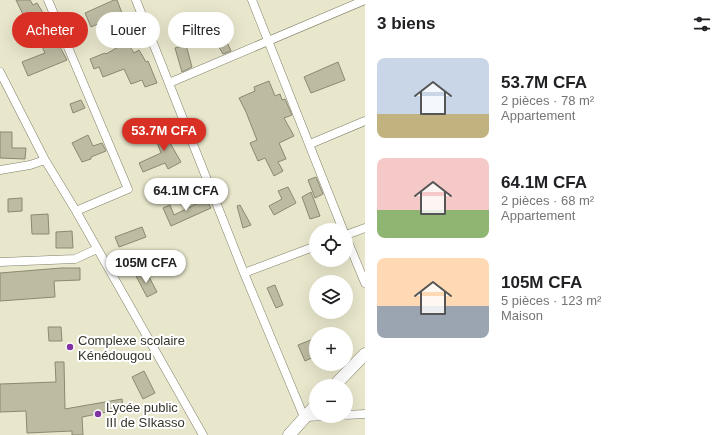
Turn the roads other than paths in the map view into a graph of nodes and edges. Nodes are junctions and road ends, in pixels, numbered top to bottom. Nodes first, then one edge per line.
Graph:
1 (48, 0) edge
2 (136, 0) edge
3 (252, 0) edge
4 (365, 0) edge
5 (269, 41) junction
6 (1, 76) edge
7 (169, 83) junction
8 (365, 121) edge
9 (310, 144) junction
10 (45, 160) junction
11 (0, 170) edge
12 (76, 211) junction
13 (340, 223) edge
14 (365, 228) edge
15 (353, 233) edge
16 (97, 249) junction
17 (309, 249) edge
18 (353, 253) edge
19 (0, 262) edge
20 (244, 273) junction
21 (365, 283) edge
22 (365, 354) edge
23 (341, 379) edge
24 (309, 412) edge
25 (365, 414) edge
26 (353, 415) edge
27 (304, 417) junction
28 (309, 417) edge
29 (203, 435) edge
30 (289, 435) edge

1 - 12 street
2 - 7 street
3 - 5 street
4 - 5 street
5 - 7 street
5 - 9 street
6 - 10 street
7 - 20 street
8 - 9 street
9 - 13 street
10 - 11 street
10 - 12 street
12 - 16 street
14 - 15 street
16 - 19 street
16 - 29 street
17 - 20 street
18 - 21 street
20 - 27 street
22 - 23 street
24 - 27 street
25 - 26 street
27 - 28 street
27 - 30 street

